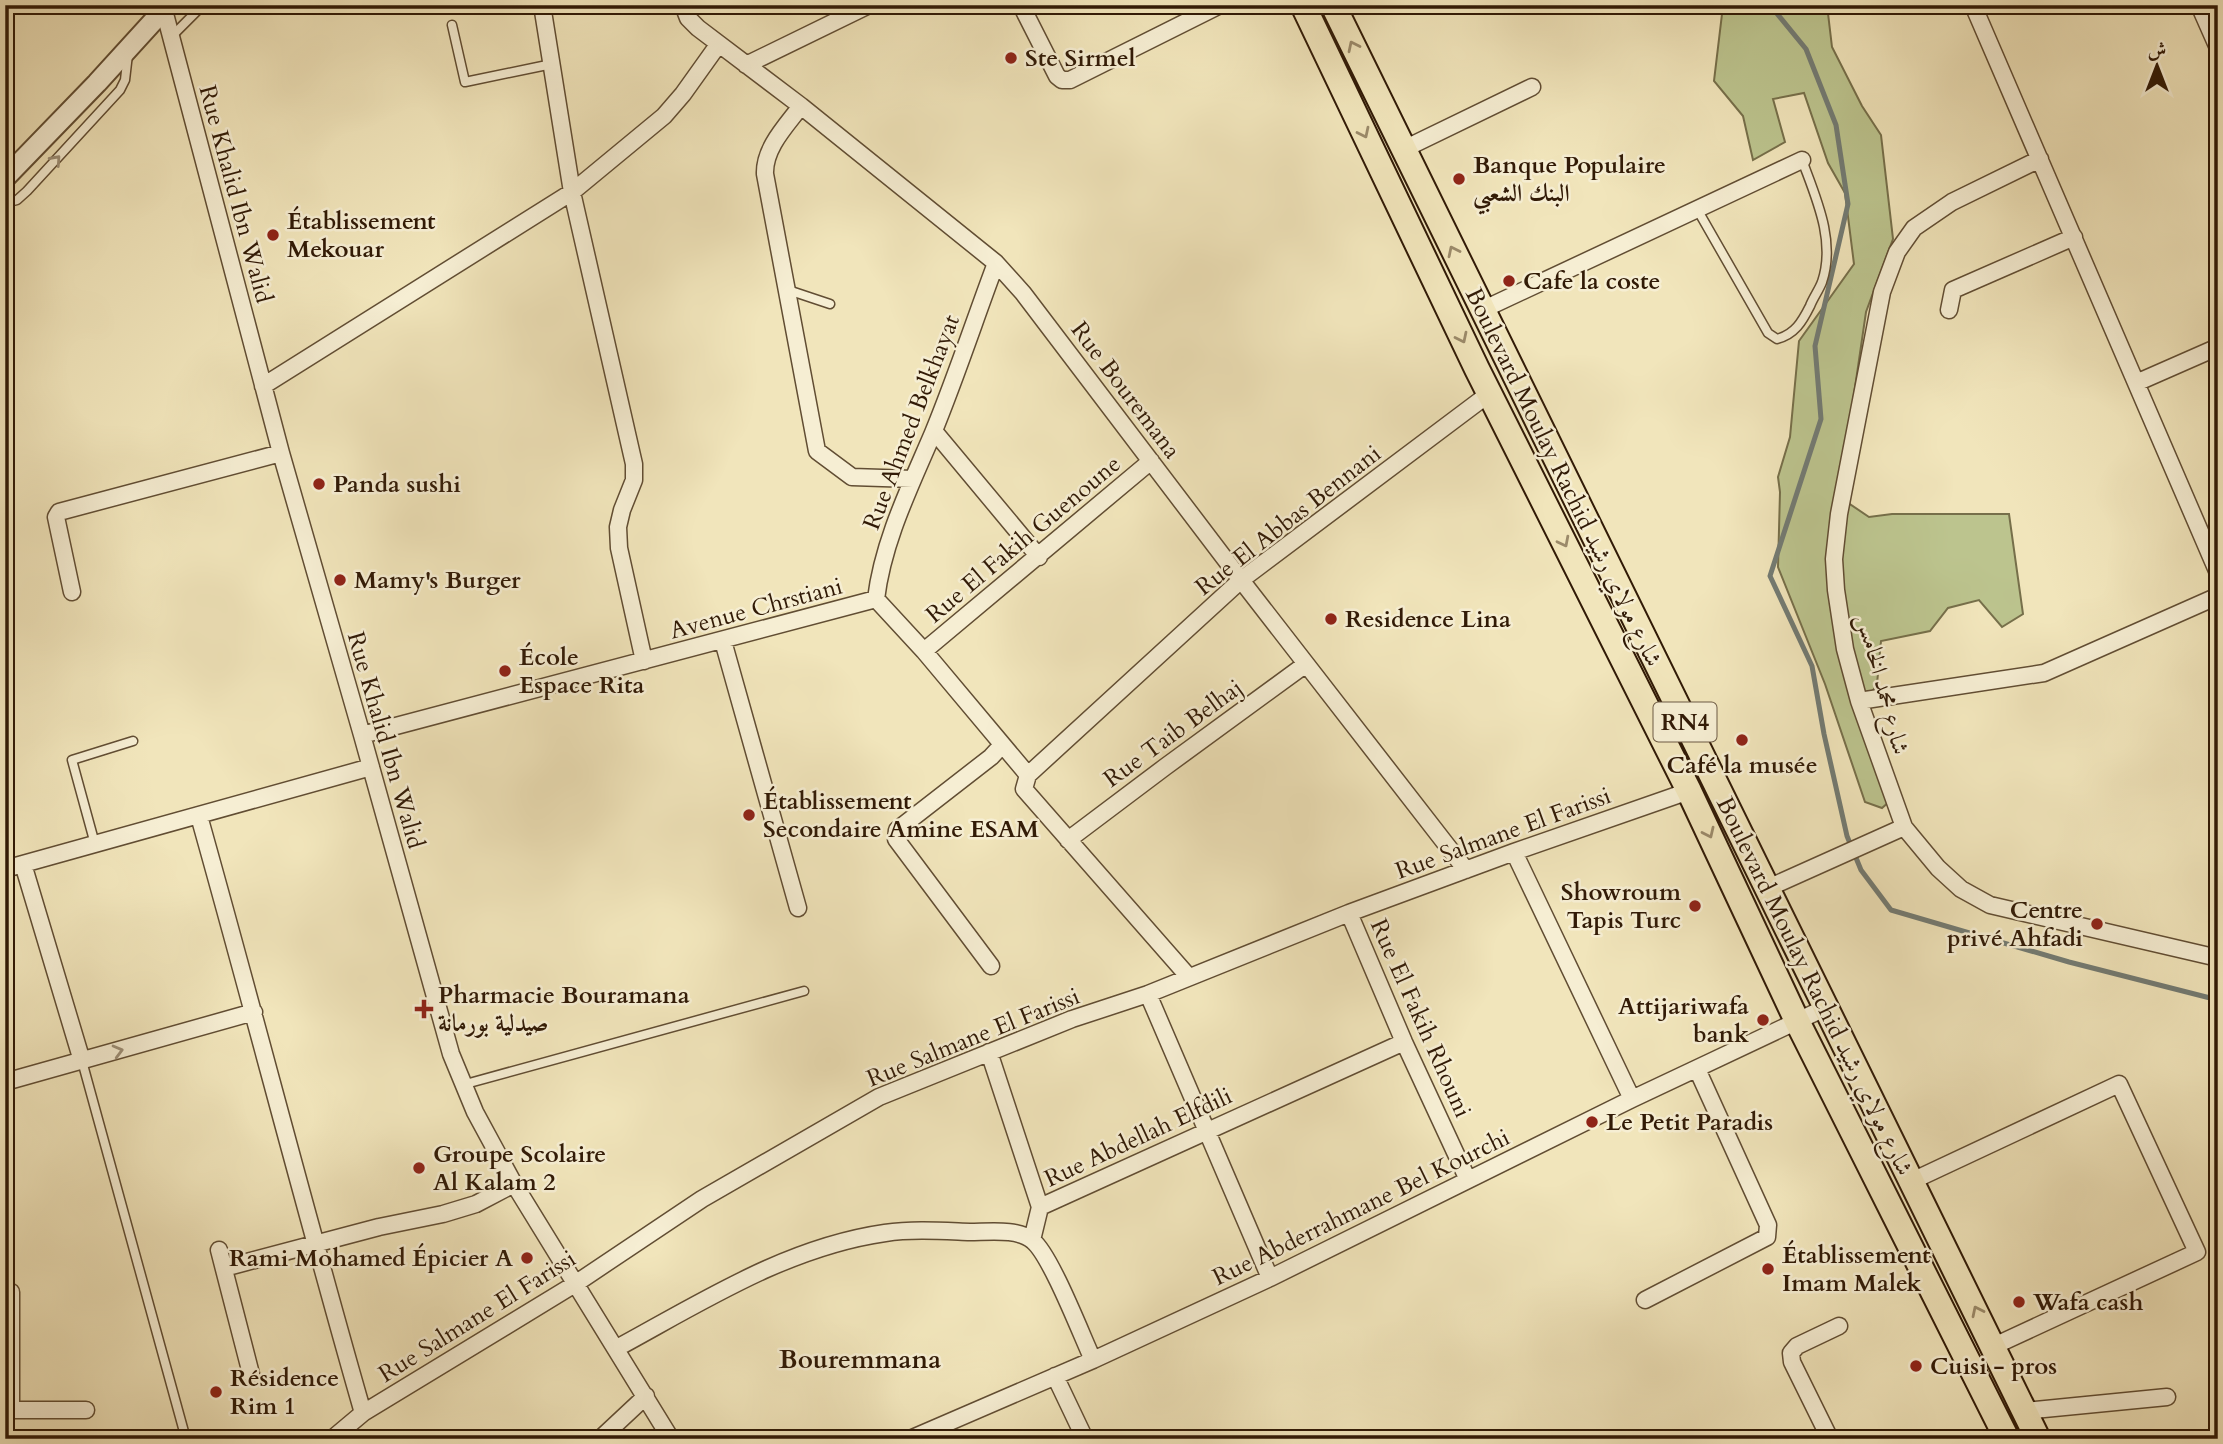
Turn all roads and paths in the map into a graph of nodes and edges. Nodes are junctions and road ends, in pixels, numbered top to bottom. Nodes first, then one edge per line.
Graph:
1 (202, 5) edge
2 (542, 5) edge
3 (683, 5) edge
4 (869, 5) edge
5 (1021, 5) edge
6 (1220, 5) edge
7 (1303, 5) edge
8 (1332, 5) edge
9 (1973, 5) edge
10 (2199, 5) edge
11 (166, 8) edge
12 (452, 25) dead end
13 (171, 37) junction
14 (718, 45) junction
15 (2217, 45) edge
16 (128, 49) junction
17 (552, 64) junction
18 (746, 65) junction
19 (1532, 87) dead end
20 (801, 106) junction
21 (1404, 149) junction
22 (2040, 159) junction
23 (1802, 160) joint
24 (5, 178) edge
25 (572, 192) junction
26 (5, 203) edge
27 (1697, 209) junction
28 (2074, 237) junction
29 (996, 262) junction
30 (788, 290) junction
31 (830, 304) dead end
32 (1482, 310) junction
33 (1949, 310) dead end
34 (2218, 347) edge
35 (2136, 383) junction
36 (262, 386) junction
37 (1490, 393) junction
38 (934, 431) junction
39 (281, 453) junction
40 (1150, 461) junction
41 (913, 479) junction
42 (1039, 557) junction
43 (2218, 573) edge
44 (1241, 580) junction
45 (72, 592) dead end
46 (2218, 596) edge
47 (876, 599) junction
48 (723, 641) junction
49 (924, 651) junction
50 (644, 661) junction
51 (1306, 664) junction
52 (1859, 701) junction
53 (362, 735) junction
54 (133, 741) dead end
55 (1002, 746) junction
56 (371, 767) junction
57 (1028, 775) junction
58 (1689, 791) junction
59 (199, 816) junction
60 (1904, 827) junction
61 (1068, 840) junction
62 (95, 844) junction
63 (1514, 852) junction
64 (23, 864) junction
65 (5, 869) edge
66 (1466, 870) junction
67 (1768, 888) junction
68 (798, 908) dead end
69 (1349, 913) junction
70 (2218, 958) edge
71 (990, 966) dead end
72 (1188, 976) junction
73 (804, 991) dead end
74 (1148, 995) junction
75 (1827, 1007) junction
76 (254, 1012) junction
77 (1797, 1021) junction
78 (1404, 1042) junction
79 (989, 1052) junction
80 (82, 1061) junction
81 (1697, 1069) junction
82 (5, 1082) edge
83 (462, 1085) junction
84 (1632, 1099) junction
85 (1207, 1129) junction
86 (1468, 1180) junction
87 (1912, 1181) junction
88 (514, 1184) junction
89 (1040, 1207) junction
90 (1032, 1240) junction
91 (315, 1245) junction
92 (219, 1250) dead end
93 (224, 1268) junction
94 (1270, 1278) junction
95 (575, 1284) junction
96 (12, 1292) dead end
97 (1645, 1300) dead end
98 (1839, 1326) dead end
99 (1994, 1346) junction
100 (617, 1348) junction
101 (1093, 1360) junction
102 (251, 1374) dead end
103 (1055, 1376) junction
104 (646, 1396) junction
105 (2167, 1397) dead end
106 (8, 1410) edge
107 (86, 1410) dead end
108 (2025, 1411) junction
109 (363, 1413) junction
110 (186, 1439) edge
111 (332, 1439) edge
112 (600, 1439) edge
113 (671, 1439) edge
114 (910, 1439) edge
115 (1085, 1439) edge
116 (1830, 1439) edge
117 (2007, 1439) edge
118 (2038, 1439) edge

1 - 13 lane
2 - 17 street
3 - 14 street, Rue Bouremana
4 - 18 street
5 - 6 street
7 -> 37 main road, Boulevard Moulay Rachid شارع مولاي رشيد / RN4
21 -> 8 main road, Boulevard Moulay Rachid شارع مولاي رشيد / RN4
9 - 22 street
10 - 15 street
11 - 13 street, Rue Khalid Ibn Walid
11 - 16 street
12 - 17 lane
13 - 36 street, Rue Khalid Ibn Walid
14 - 18 street, Rue Bouremana
14 - 25 street
16 - 24 street
26 -> 16 lane
17 - 25 street
18 - 20 street, Rue Bouremana
19 - 21 street
20 - 29 street, Rue Bouremana
20 - 30 street
32 -> 21 main road, Boulevard Moulay Rachid شارع مولاي رشيد / RN4
22 - 28 street
22 - 52 street, شارع محمد الخامس
23 - 27 street
23 - 27 lane
25 - 36 street
25 - 50 street
27 - 32 street
28 - 33 street
28 - 35 street
29 - 38 street, Rue Ahmed Belkhayat
29 - 40 street, Rue Bouremana
30 - 31 lane
30 - 41 street
32 - 67 main road, Boulevard Moulay Rachid شارع مولاي رشيد / RN4
34 - 35 street
35 - 43 street
36 - 39 street, Rue Khalid Ibn Walid
37 - 44 street, Rue El Abbas Bennani
37 -> 58 main road, Boulevard Moulay Rachid شارع مولاي رشيد / RN4
38 - 41 street, Rue Ahmed Belkhayat
38 - 42 street
39 - 45 street
39 - 53 street, Rue Khalid Ibn Walid
40 - 42 street, Rue El Fakih Guenoune
40 - 44 street, Rue Bouremana
41 - 47 street, Rue Ahmed Belkhayat
42 - 49 street, Rue El Fakih Guenoune
44 - 51 street, Rue Bouremana
44 - 57 street, Rue El Abbas Bennani
46 - 52 street
47 - 48 street, Avenue Chrstiani
47 - 49 street
48 - 50 street, Avenue Chrstiani
48 - 68 street
49 - 55 street
50 - 53 street, Avenue Chrstiani
51 - 61 street, Rue Taib Belhaj
51 - 66 street, Rue Bouremana
52 - 60 street, شارع محمد الخامس
53 - 56 street, Rue Khalid Ibn Walid
54 - 62 lane
55 - 57 street
55 - 71 street
56 - 59 street
56 - 83 street, Rue Khalid Ibn Walid
57 - 61 street
58 - 63 street, Rue Salmane El Farissi
58 -> 77 main road, Boulevard Moulay Rachid شارع مولاي رشيد / RN4
59 - 62 street
59 - 76 street
60 - 67 street
60 - 70 street, شارع محمد الخامس
61 - 72 street
62 - 64 street
63 - 66 street, Rue Salmane El Farissi
63 - 84 street
64 - 65 street
64 - 80 street
66 - 69 street, Rue Salmane El Farissi
67 - 75 main road, Boulevard Moulay Rachid شارع مولاي رشيد / RN4
69 - 72 street, Rue Salmane El Farissi
69 - 78 street, Rue El Fakih Rhouni
72 - 74 street, Rue Salmane El Farissi
73 - 83 lane
74 - 79 street, Rue Salmane El Farissi
74 - 85 street
75 - 77 street, Rue Abderrahmane Bel Kourchi
75 - 87 main road, Boulevard Moulay Rachid شارع مولاي رشيد / RN4
80 -> 76 street
76 - 91 street
77 - 81 street, Rue Abderrahmane Bel Kourchi
77 - 117 main road, Boulevard Moulay Rachid شارع مولاي رشيد / RN4
78 - 85 street, Rue Abdellah Elfdili
78 - 86 street, Rue El Fakih Rhouni
79 - 89 street, Rue Abdellah Elfdili
79 - 95 street, Rue Salmane El Farissi
80 - 82 street
80 - 110 lane
81 - 84 street, Rue Abderrahmane Bel Kourchi
81 - 97 street
83 - 88 street, Rue Khalid Ibn Walid
84 - 86 street, Rue Abderrahmane Bel Kourchi
85 - 89 street, Rue Abdellah Elfdili
85 - 94 street
86 - 94 street, Rue Abderrahmane Bel Kourchi
99 -> 87 main road, Boulevard Moulay Rachid شارع مولاي رشيد / RN4
87 - 99 street
88 - 91 street
88 - 95 street, Rue Khalid Ibn Walid
89 - 90 street
90 - 100 street
90 - 101 street
91 - 93 street
91 - 109 street
92 - 93 street
93 - 102 street
94 - 101 street, Rue Abderrahmane Bel Kourchi
95 - 100 street, Rue Khalid Ibn Walid
95 - 109 street, Rue Salmane El Farissi
96 - 106 street
98 - 116 street
99 - 108 main road, Boulevard Moulay Rachid شارع مولاي رشيد / RN4
100 - 104 street, Rue Khalid Ibn Walid
101 - 103 street, Rue Abderrahmane Bel Kourchi
103 - 114 street, Rue Abderrahmane Bel Kourchi
103 - 115 street
104 - 112 street
104 - 113 street, Rue Khalid Ibn Walid
105 - 108 street
106 - 107 street
108 - 118 main road, Boulevard Moulay Rachid شارع مولاي رشيد / RN4
109 - 111 street, Rue Salmane El Farissi

